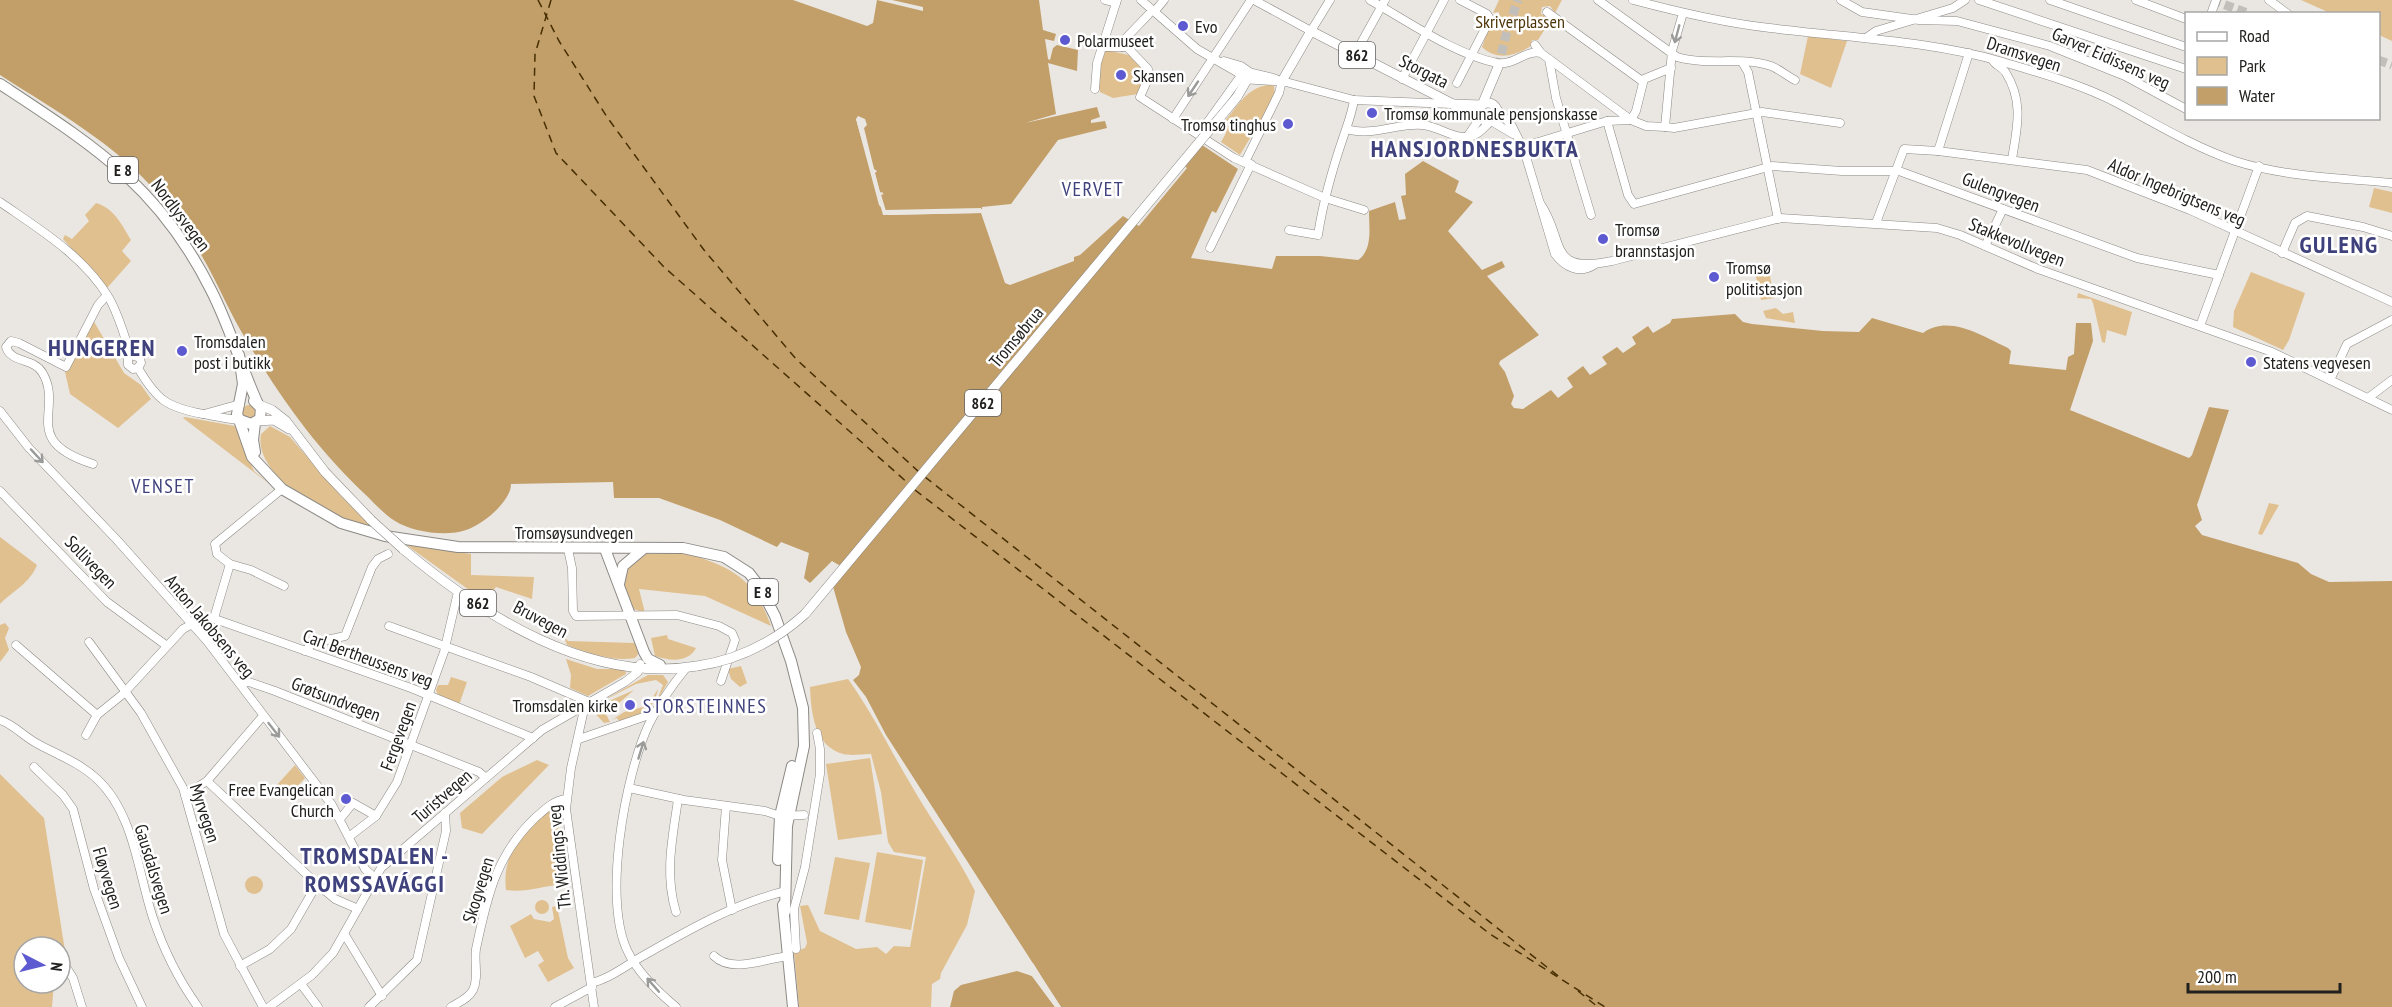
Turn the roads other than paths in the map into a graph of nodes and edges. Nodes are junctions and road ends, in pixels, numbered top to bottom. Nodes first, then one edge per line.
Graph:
1 (1105, 0) edge
2 (1141, 0) edge
3 (1164, 0) edge
4 (1253, 0) edge
5 (1330, 0) edge
6 (1370, 0) edge
7 (1444, 0) edge
8 (1460, 0) edge
9 (1598, 0) edge
10 (1632, 0) edge
11 (1965, 0) edge
12 (1979, 0) edge
13 (2050, 0) edge
14 (2136, 0) edge
15 (2269, 0) edge
16 (1116, 1) edge
17 (1846, 1) edge
18 (1383, 3) edge
19 (1547, 12) dead end
20 (2285, 12) edge
21 (1151, 13) junction
22 (1683, 13) junction
23 (2185, 18) edge
24 (1916, 19) junction
25 (1311, 31) junction
26 (1427, 31) junction
27 (1866, 38) junction
28 (1535, 45) dead end
29 (2185, 45) edge
30 (1102, 47) junction
31 (1122, 47) junction
32 (1541, 53) junction
33 (1969, 53) junction
34 (1355, 54) junction
35 (1472, 55) junction
36 (1672, 55) junction
37 (1549, 59) junction
38 (1993, 59) junction
39 (1216, 60) junction
40 (1742, 62) junction
41 (1671, 68) junction
42 (2185, 68) edge
43 (1248, 76) junction
44 (1402, 79) junction
45 (1796, 80) dead end
46 (1279, 81) junction
47 (1642, 81) junction
48 (1457, 83) dead end
49 (0, 84) edge
50 (1095, 89) dead end
51 (1354, 100) junction
52 (1452, 104) junction
53 (1482, 105) junction
54 (1496, 108) junction
55 (2185, 108) edge
56 (1756, 112) junction
57 (1480, 117) junction
58 (1173, 119) junction
59 (1631, 120) junction
60 (1491, 121) junction
61 (1607, 121) junction
62 (1840, 123) dead end
63 (1665, 127) junction
64 (1347, 129) junction
65 (1567, 132) junction
66 (1199, 134) junction
67 (1515, 135) junction
68 (1467, 137) junction
69 (1522, 147) junction
70 (1938, 151) junction
71 (2012, 159) junction
72 (1248, 163) junction
73 (2259, 166) junction
74 (1767, 167) junction
75 (1894, 171) junction
76 (2392, 183) edge
77 (1325, 198) junction
78 (0, 202) edge
79 (2003, 209) junction
80 (1364, 210) dead end
81 (1591, 215) dead end
82 (1778, 219) junction
83 (1876, 223) junction
84 (1289, 230) dead end
85 (2235, 233) junction
86 (2392, 236) edge
87 (1985, 246) junction
88 (1210, 248) dead end
89 (2282, 253) junction
90 (2219, 275) junction
91 (107, 295) junction
92 (2392, 303) edge
93 (2392, 320) edge
94 (2200, 326) junction
95 (239, 355) junction
96 (2330, 380) junction
97 (2392, 380) edge
98 (2368, 398) junction
99 (240, 404) junction
100 (259, 404) junction
101 (2392, 410) edge
102 (0, 411) edge
103 (204, 414) junction
104 (240, 420) junction
105 (257, 422) junction
106 (292, 431) junction
107 (93, 464) dead end
108 (258, 464) junction
109 (282, 489) junction
110 (0, 491) edge
111 (644, 548) junction
112 (568, 549) junction
113 (605, 549) junction
114 (388, 554) dead end
115 (230, 564) junction
116 (284, 586) dead end
117 (620, 591) junction
118 (457, 596) dead end
119 (629, 616) junction
120 (214, 618) junction
121 (192, 623) junction
122 (389, 626) dead end
123 (89, 642) dead end
124 (16, 645) dead end
125 (167, 646) junction
126 (446, 646) junction
127 (305, 651) junction
128 (640, 667) junction
129 (678, 667) junction
130 (721, 681) dead end
131 (240, 683) junction
132 (672, 686) junction
133 (126, 690) junction
134 (429, 695) junction
135 (587, 704) junction
136 (655, 713) junction
137 (97, 715) junction
138 (262, 716) junction
139 (0, 720) edge
140 (817, 734) dead end
141 (86, 735) dead end
142 (533, 738) junction
143 (579, 739) junction
144 (411, 746) junction
145 (34, 767) dead end
146 (486, 777) junction
147 (207, 781) junction
148 (629, 788) junction
149 (185, 795) junction
150 (566, 799) junction
151 (678, 799) junction
152 (726, 806) junction
153 (445, 813) junction
154 (785, 813) junction
155 (376, 816) junction
156 (809, 816) junction
157 (340, 819) junction
158 (350, 836) junction
159 (374, 877) junction
160 (317, 884) junction
161 (780, 892) junction
162 (358, 909) junction
163 (732, 910) junction
164 (676, 912) dead end
165 (345, 935) junction
166 (793, 952) junction
167 (714, 956) dead end
168 (633, 960) junction
169 (240, 966) junction
170 (72, 976) edge
171 (301, 984) junction
172 (591, 985) junction
173 (382, 996) junction
174 (82, 1007) edge
175 (142, 1007) edge
176 (198, 1007) edge
177 (263, 1007) edge
178 (269, 1007) edge
179 (318, 1007) edge
180 (369, 1007) edge
181 (452, 1007) edge
182 (555, 1007) edge
183 (594, 1007) edge
184 (676, 1007) edge
185 (793, 1007) edge

1 - 16 street
2 - 21 street
3 - 21 street
4 - 25 street, Storgata
4 - 39 street
5 - 25 street
6 - 18 street
7 - 26 street
8 - 35 street
9 - 36 street
10 - 22 street, Dramsvegen
11 - 24 street
12 - 42 street
13 - 29 street
14 - 23 street
15 - 20 street
16 - 30 street
17 - 24 street, Garver Eidissens veg
18 - 26 street
18 - 34 street
19 - 47 street
21 - 31 street
21 - 39 street
22 - 27 street, Dramsvegen
22 -> 36 street
24 - 27 street
24 - 55 street, Garver Eidissens veg
25 - 34 main road, Storgata / 862
25 - 46 main road
26 - 35 street
26 - 44 street
27 - 33 street, Dramsvegen
28 - 32 street
30 - 31 street
30 - 50 street
31 - 58 street
32 - 35 street
32 - 37 street
33 - 38 street, Dramsvegen
33 - 70 street
34 - 44 main road, Storgata / 862
35 - 48 street
36 - 40 street
36 - 41 street
37 - 59 street
37 - 65 street
38 - 71 street
38 - 73 street, Dramsvegen
39 - 43 street
39 -> 58 street
40 - 45 street
40 - 56 street
41 - 47 street
41 - 63 street
43 - 46 main road
43 - 66 street
43 - 129 main road, Tromsøbrua / 862, bridge
44 - 52 main road, Storgata / 862
46 - 51 street
46 - 72 street
47 - 59 street
49 - 95 highway, Nordlysvegen / E 8
51 - 52 street
51 - 64 street
52 - 53 main road, Storgata / 862
52 - 57 main road, Storgata / 862
53 - 54 main road, 862
53 - 54 main road
53 - 57 main road
54 - 60 main road
54 - 67 street, Stakkevollvegen
56 - 62 street
56 - 63 street
56 - 74 street
57 - 60 main road, 862
57 - 68 street
58 - 66 street
59 - 61 street
59 - 63 street
60 - 67 street
60 - 68 street
61 - 65 street
61 - 74 street, Gulengvegen
64 - 68 street
64 - 77 street
65 - 69 street
65 - 81 street
66 - 72 street
67 - 69 street, Stakkevollvegen
69 - 82 street, Stakkevollvegen
70 - 71 street, Aldor Ingebrigtsens veg
70 - 75 street, Aldor Ingebrigtsens veg
71 - 85 street, Aldor Ingebrigtsens veg
72 - 77 street
72 - 88 street
73 - 76 street, Dramsvegen
73 - 85 street
74 - 75 street, Gulengvegen
74 - 82 street
75 - 79 street, Gulengvegen
75 - 83 street
77 - 80 street
77 - 84 street
78 - 91 street
79 - 87 street
79 - 90 street, Gulengvegen
82 - 83 street, Stakkevollvegen
83 - 87 street, Stakkevollvegen
85 - 89 street, Aldor Ingebrigtsens veg
85 - 90 street
86 - 89 street
87 - 94 street, Stakkevollvegen
89 - 92 street, Aldor Ingebrigtsens veg
90 - 94 street
91 - 103 street
91 - 107 street
93 - 96 street
94 - 96 street, Stakkevollvegen
95 - 99 highway, Nordlysvegen / E 8
95 - 100 highway, Nordlysvegen / E 8
96 - 98 street, Stakkevollvegen
97 - 98 street
98 - 101 street, Stakkevollvegen
99 - 100 highway
99 - 103 street
99 - 104 highway, E 8
100 - 105 highway, E 8
100 - 106 main road, 862
102 -> 121 street, Anton Jakobsens veg
103 - 104 street
104 - 105 highway
104 - 108 highway, Tromsøysundvegen / E 8
105 - 106 main road, 862
105 - 108 highway, E 8
106 - 128 main road, Bruvegen / 862, bridge
108 - 109 highway, Tromsøysundvegen / E 8
109 - 112 highway, Tromsøysundvegen / E 8
109 - 115 street
110 - 125 street, Sollivegen
111 - 113 highway, Tromsøysundvegen / E 8
111 - 117 highway
111 - 154 highway, Tromsøysundvegen / E 8
112 - 113 highway, Tromsøysundvegen / E 8
112 - 119 street
113 - 117 highway
114 - 127 street
115 - 116 street
115 - 120 street
117 - 119 highway
118 - 126 street, Fergevegen
119 - 129 highway
119 - 130 street
120 - 121 street
120 - 127 street, Carl Bertheussens veg
121 - 125 street
121 - 131 street, Anton Jakobsens veg
122 - 126 street
123 - 133 street, Myrvegen
124 - 137 street
125 - 133 street
126 - 134 street, Fergevegen
126 - 135 street
127 - 134 street, Carl Bertheussens veg
128 - 129 main road, Bruvegen / 862
128 - 135 street, Turistvegen
129 - 132 street
129 - 132 street
131 - 138 street, Anton Jakobsens veg
131 - 144 street, Grøtsundvegen
132 - 136 street
133 - 137 street
133 - 149 street, Myrvegen
134 - 142 street, Carl Bertheussens veg
134 - 144 street, Fergevegen
135 - 142 street, Turistvegen
135 - 143 street, Th. Widdings veg
136 - 143 street
148 -> 136 street
137 - 141 street
138 - 147 street
138 -> 157 street, Anton Jakobsens veg
139 - 176 street, Gausdalsvegen
140 - 156 street
142 - 146 street, Turistvegen
143 - 150 street, Th. Widdings veg
144 - 146 street, Grøtsundvegen
144 - 155 street, Fergevegen
145 - 175 street, Fløyvegen
146 - 153 street, Turistvegen
147 - 149 street
147 - 160 street
148 - 151 street
148 - 168 street
149 - 169 street, Myrvegen
150 - 172 street, Th. Widdings veg
150 - 181 street, Skogvegen
151 - 152 street
151 - 164 street
152 - 154 street
152 - 163 street
153 - 159 street, Turistvegen
153 - 173 street
154 - 156 street
154 - 161 highway, Tromsøysundvegen / E 8
155 - 157 street
155 - 158 street, Fergevegen
156 - 166 street
157 - 158 street, Anton Jakobsens veg
158 - 159 street, Anton Jakobsens veg
159 - 162 street, Turistvegen
160 - 162 street
160 - 169 street
161 - 163 street
161 - 166 highway, Tromsøysundvegen / E 8
162 - 165 street, Turistvegen
163 - 168 street
165 - 171 street, Turistvegen
165 - 173 street
166 - 167 street
166 - 185 highway, Tromsøysundvegen / E 8
168 - 172 street
184 -> 168 street
169 - 177 street, Myrvegen
170 - 174 street
171 - 178 street, Turistvegen
171 - 179 street
172 - 182 street
172 - 183 street, Th. Widdings veg
173 - 180 street

